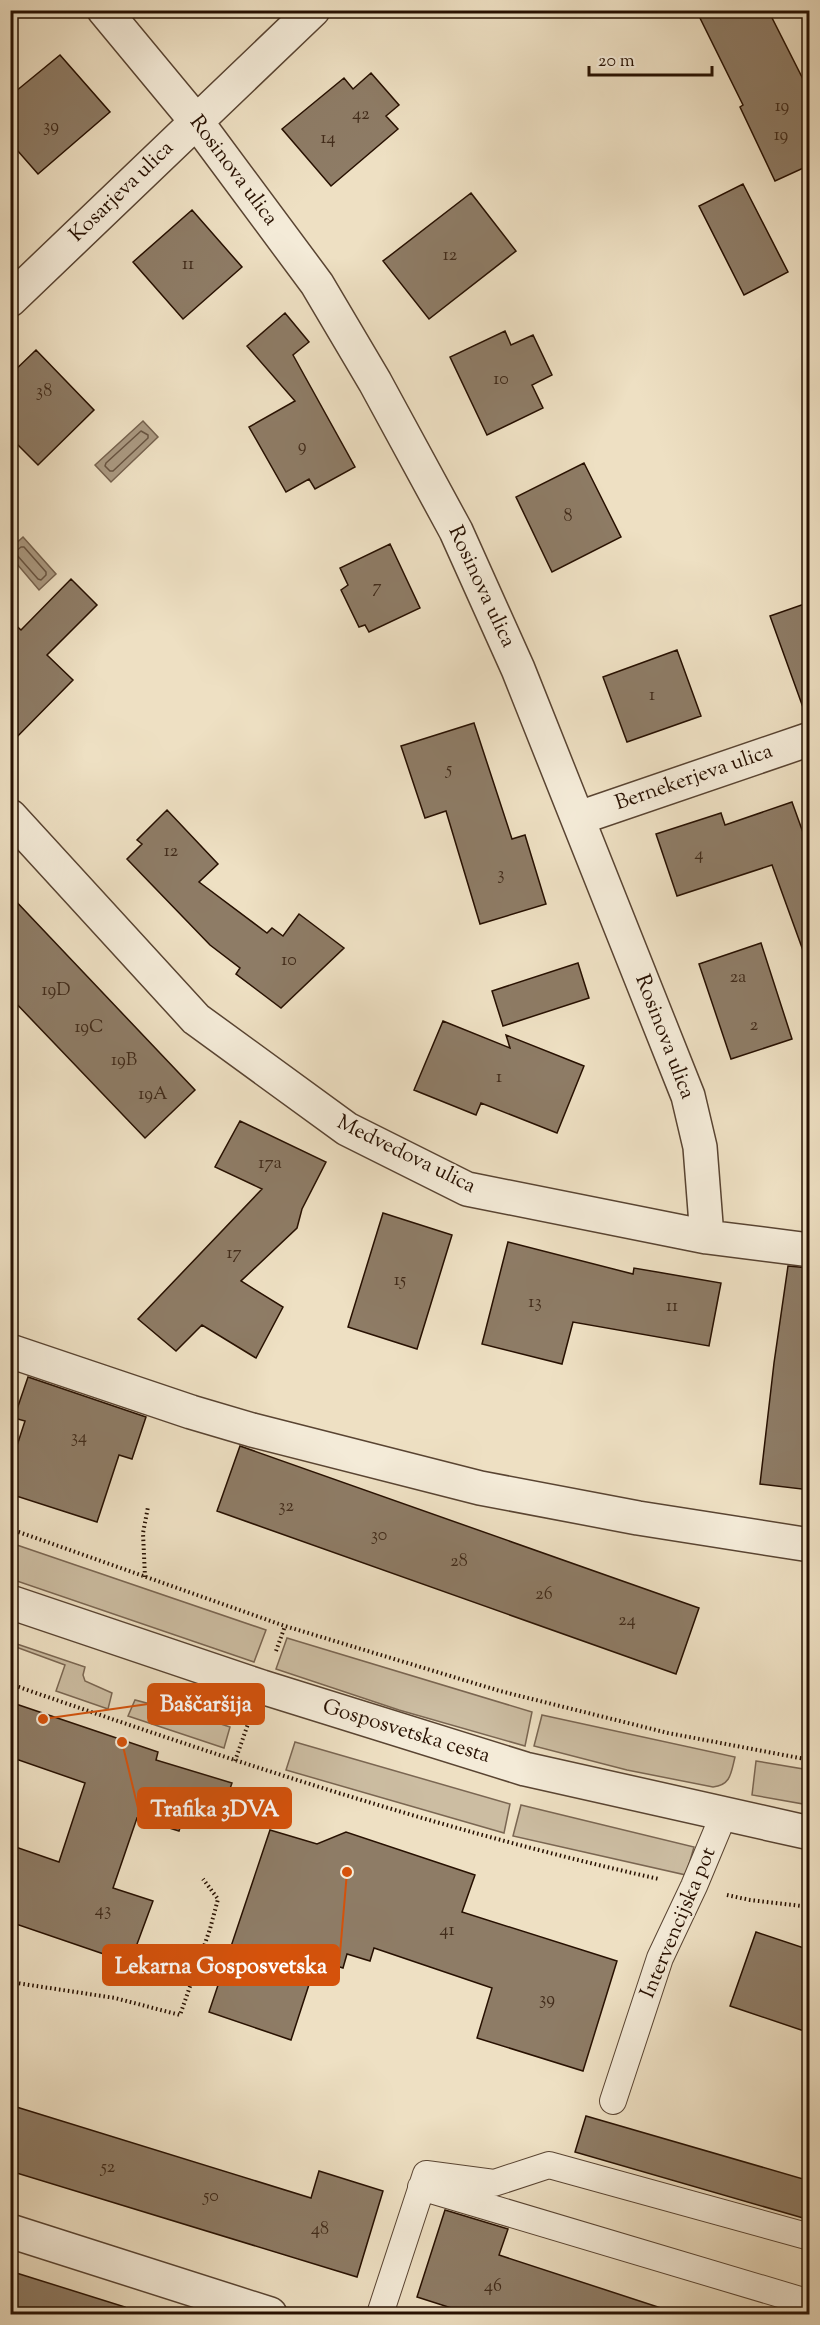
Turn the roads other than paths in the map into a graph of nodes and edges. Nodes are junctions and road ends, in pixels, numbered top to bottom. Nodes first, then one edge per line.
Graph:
1 (104, 10) edge
2 (313, 10) edge
3 (196, 121) junction
4 (10, 300) edge
5 (810, 739) edge
6 (10, 816) edge
7 (579, 818) junction
8 (707, 1237) junction
9 (810, 1250) edge
10 (10, 1351) edge
11 (810, 1545) edge
12 (10, 1602) edge
13 (724, 1814) junction
14 (810, 1833) edge
15 (613, 2101) dead end
16 (421, 2187) junction
17 (10, 2231) edge
18 (810, 2237) edge
19 (810, 2303) edge
20 (270, 2314) edge
21 (380, 2314) edge

1 - 3 street, Rosinova ulica
2 - 3 street, Kosarjeva ulica
3 - 4 street, Kosarjeva ulica
3 - 7 street, Rosinova ulica
5 - 7 street, Bernekerjeva ulica
6 - 8 street, Medvedova ulica
7 - 8 street, Rosinova ulica
8 - 9 street, Medvedova ulica
10 - 11 street
12 - 13 street, Gosposvetska cesta
13 - 14 street, Gosposvetska cesta
13 - 15 lane, Intervencijska pot
16 - 18 lane
16 - 19 lane
16 - 21 lane
17 - 20 street

